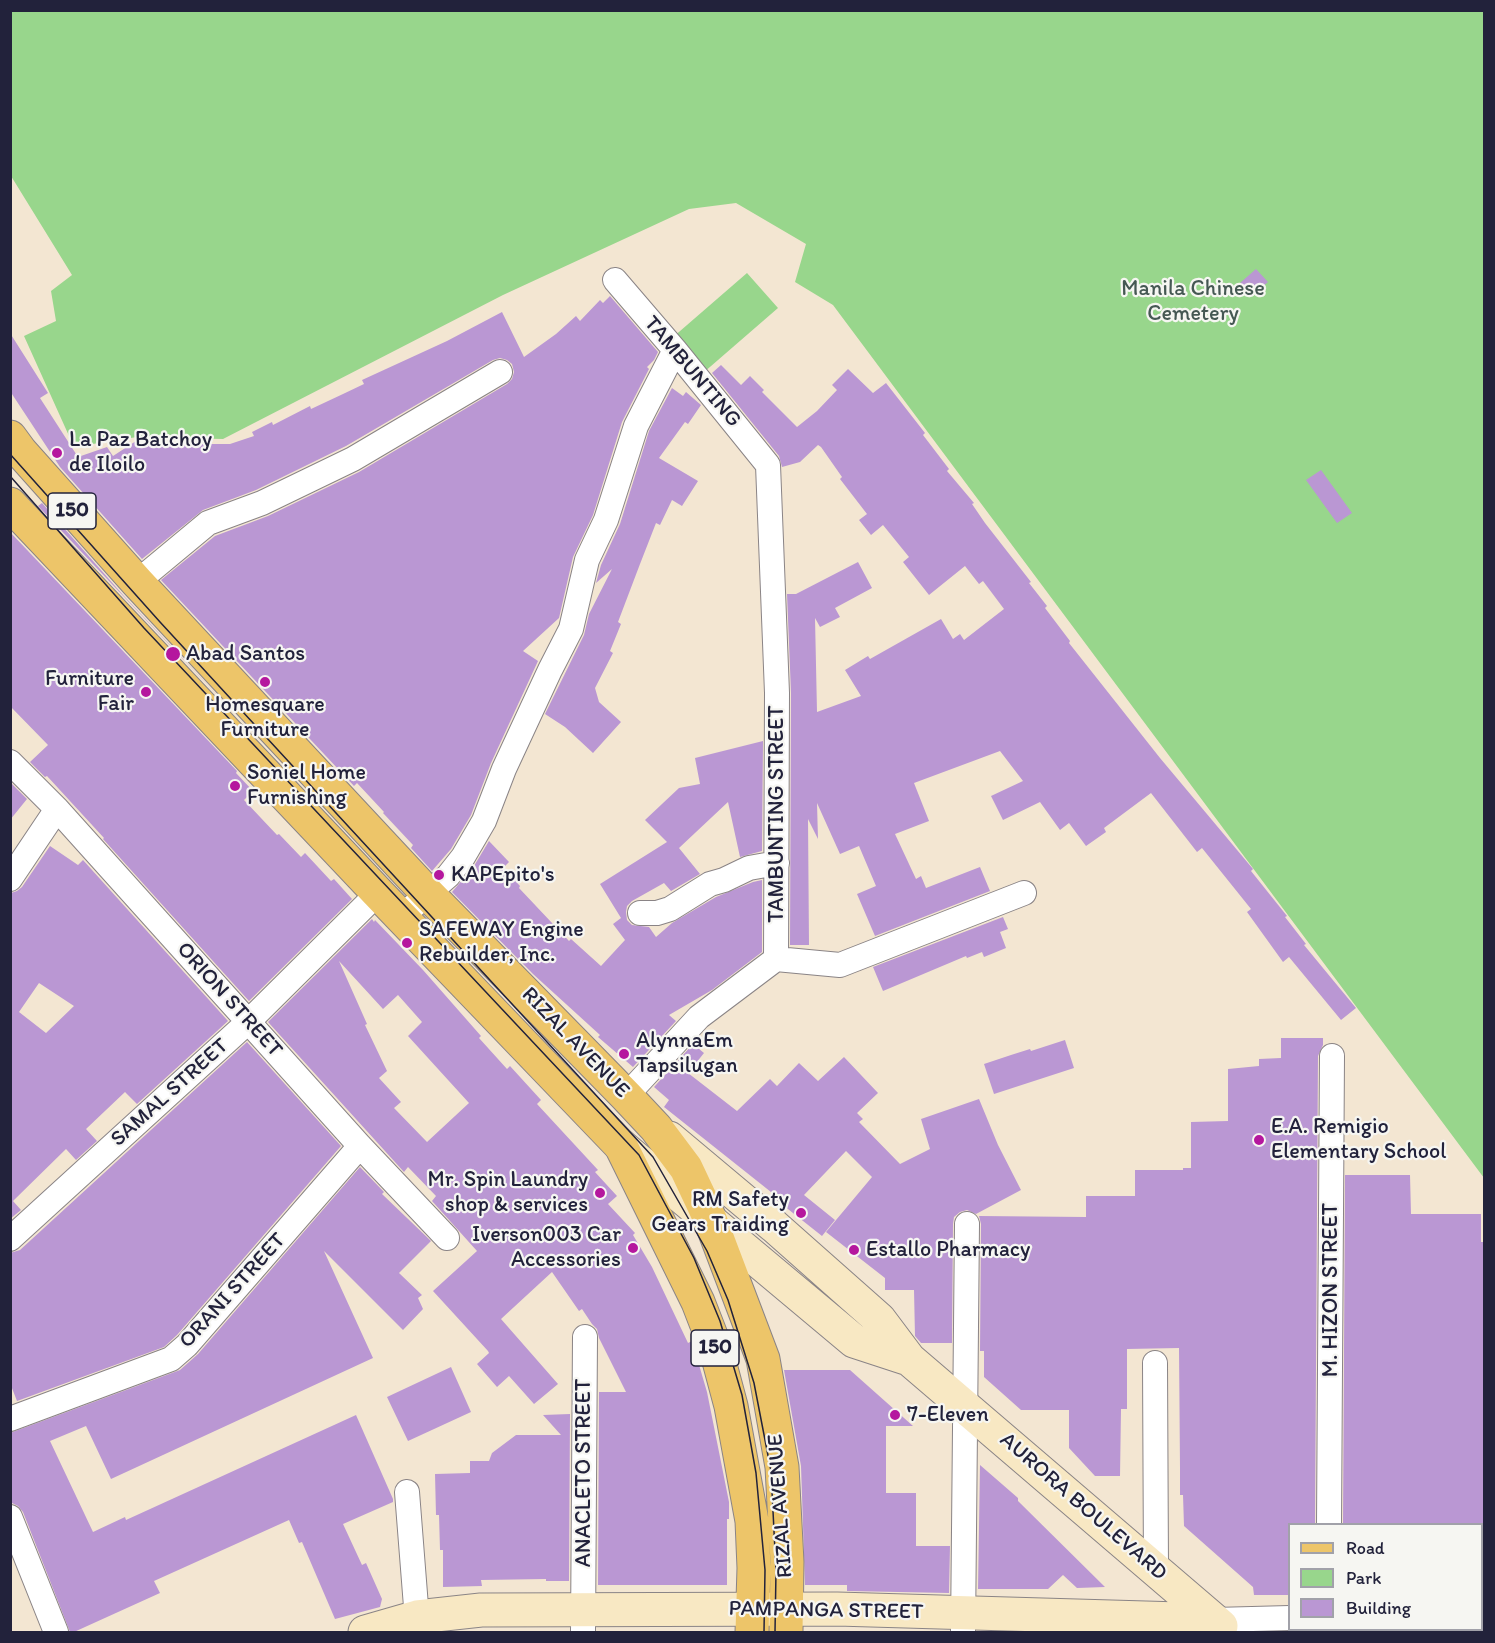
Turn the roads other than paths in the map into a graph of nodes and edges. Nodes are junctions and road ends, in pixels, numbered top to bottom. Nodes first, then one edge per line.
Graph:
1 (615, 280) dead end
2 (675, 350) junction
3 (500, 372) dead end
4 (14, 450) edge
5 (768, 465) joint
6 (10, 504) edge
7 (136, 582) junction
8 (10, 762) edge
9 (57, 809) junction
10 (777, 863) junction
11 (10, 879) edge
12 (378, 893) junction
13 (427, 893) junction
14 (1024, 893) dead end
15 (640, 913) dead end
16 (401, 917) junction
17 (776, 959) junction
18 (248, 1022) junction
19 (1332, 1056) dead end
20 (626, 1096) junction
21 (656, 1128) junction
22 (360, 1146) junction
23 (621, 1146) junction
24 (710, 1219) junction
25 (967, 1224) dead end
26 (447, 1238) dead end
27 (10, 1239) edge
28 (585, 1337) dead end
29 (909, 1359) junction
30 (1155, 1363) dead end
31 (966, 1407) junction
32 (10, 1419) edge
33 (407, 1492) dead end
34 (10, 1517) edge
35 (1329, 1523) edge
36 (1156, 1570) junction
37 (1288, 1618) edge
38 (583, 1620) edge
39 (752, 1621) edge
40 (787, 1621) edge
41 (963, 1623) edge
42 (417, 1625) edge
43 (1147, 1626) edge
44 (1221, 1626) edge
45 (56, 1632) edge
46 (365, 1632) edge

1 - 2 street, TAMBUNTING
2 - 5 street, TAMBUNTING
2 - 13 street
3 - 7 street
4 - 7 main road, RIZAL AVENUE / 150
5 - 10 street, TAMBUNTING STREET
6 - 12 main road, RIZAL AVENUE / 150
7 - 13 main road, RIZAL AVENUE / 150
8 - 9 street, ORION STREET
9 - 11 street
9 - 18 street, ORION STREET
10 - 15 street
10 - 17 street, TAMBUNTING STREET
12 - 16 main road, RIZAL AVENUE / 150
12 - 18 street, SAMAL STREET
13 - 16 street
13 - 20 main road, RIZAL AVENUE / 150
14 - 17 street
16 - 23 main road, RIZAL AVENUE / 150
17 - 20 street
18 - 22 street, ORION STREET
18 - 27 street, SAMAL STREET
19 - 35 street, M. HIZON STREET
20 - 21 main road, RIZAL AVENUE / 150
21 - 24 main road, RIZAL AVENUE / 150
21 - 29 main road, AURORA BOULEVARD
22 - 26 street, ORION STREET
22 - 32 street, ORANI STREET
23 - 24 main road, AURORA BOULEVARD
23 - 39 main road, RIZAL AVENUE / 150
24 - 29 main road, AURORA BOULEVARD
24 - 40 main road, RIZAL AVENUE / 150
25 - 31 street
28 - 38 street, ANACLETO STREET
29 - 31 main road, AURORA BOULEVARD
30 - 36 street
31 - 36 main road, AURORA BOULEVARD
31 - 41 street
33 - 42 street
34 - 45 street
36 - 44 main road, AURORA BOULEVARD
37 - 44 street, PAMPANGA STREET
38 - 39 main road, PAMPANGA STREET
38 - 42 main road, PAMPANGA STREET
39 - 40 main road, PAMPANGA STREET
40 - 41 main road, PAMPANGA STREET
41 - 43 main road, PAMPANGA STREET
42 - 46 main road, PAMPANGA STREET
43 - 44 main road, PAMPANGA STREET

